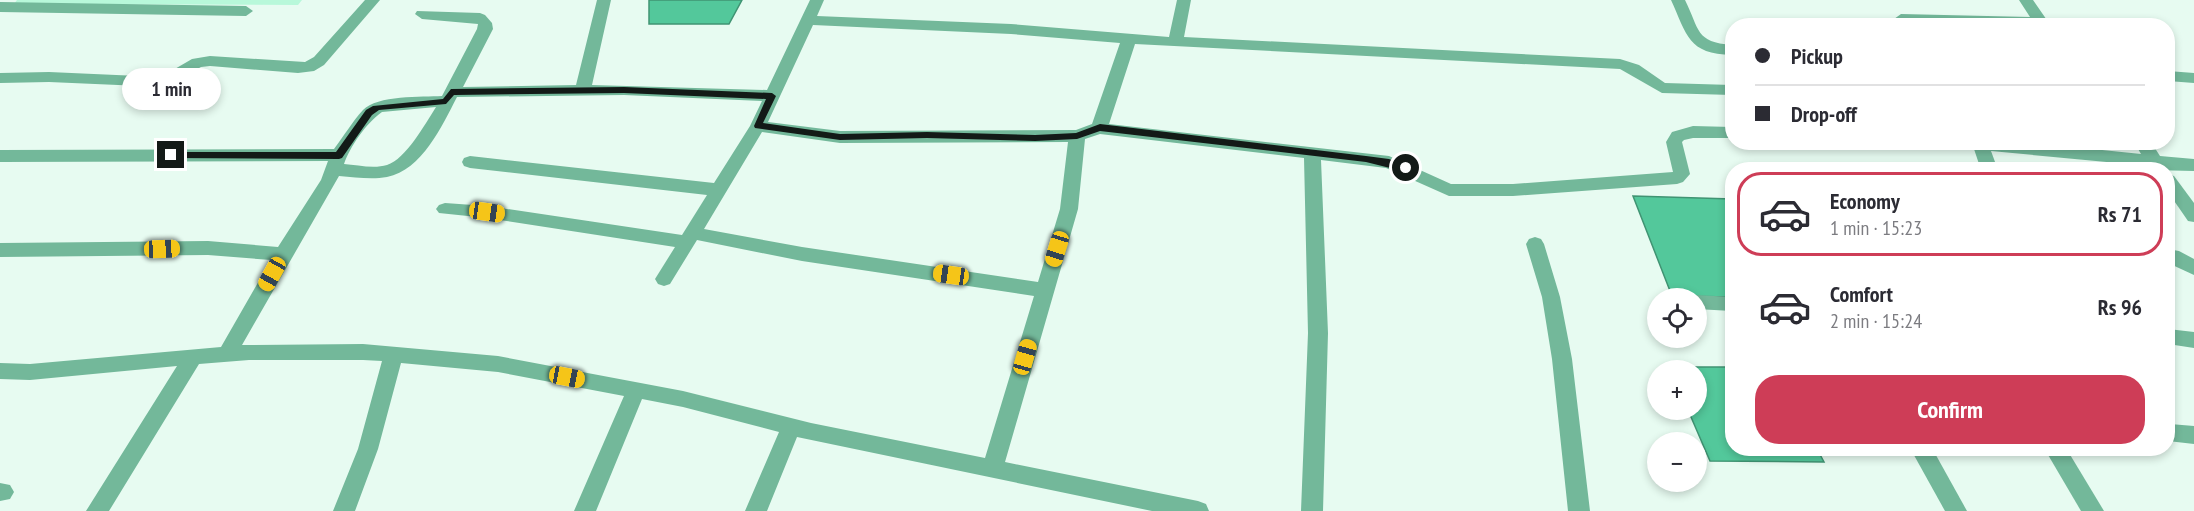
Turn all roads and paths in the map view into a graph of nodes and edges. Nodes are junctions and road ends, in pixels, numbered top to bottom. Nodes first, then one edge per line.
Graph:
1 (373, 0) edge
2 (604, 0) edge
3 (817, 0) edge
4 (1184, 0) edge
5 (1678, 0) edge
6 (2026, 0) edge
7 (3, 6) edge
8 (246, 11) dead end
9 (422, 14) dead end
10 (2039, 18) edge
11 (808, 20) junction
12 (1129, 38) junction
13 (1176, 42) junction
14 (1725, 49) edge
15 (2175, 77) edge
16 (0, 78) edge
17 (2194, 78) edge
18 (1725, 90) edge
19 (584, 91) junction
20 (772, 96) junction
21 (448, 97) junction
22 (758, 126) junction
23 (1100, 128) junction
24 (1725, 133) edge
25 (1077, 136) junction
26 (2028, 150) edge
27 (1312, 152) junction
28 (0, 156) edge
29 (470, 162) dead end
30 (2125, 162) edge
31 (336, 163) junction
32 (2194, 165) edge
33 (2175, 166) edge
34 (718, 190) junction
35 (2175, 190) edge
36 (445, 209) dead end
37 (2194, 216) edge
38 (690, 238) junction
39 (1535, 244) dead end
40 (0, 250) edge
41 (283, 254) junction
42 (2175, 257) edge
43 (2194, 268) edge
44 (664, 279) dead end
45 (1045, 290) junction
46 (1707, 303) edge
47 (1725, 304) edge
48 (2175, 338) edge
49 (2194, 340) edge
50 (226, 355) junction
51 (393, 355) junction
52 (192, 357) junction
53 (0, 371) edge
54 (636, 390) junction
55 (791, 427) junction
56 (2175, 433) edge
57 (2194, 435) edge
58 (1926, 456) edge
59 (2059, 456) edge
60 (992, 470) junction
61 (1168, 509) edge
62 (97, 511) edge
63 (344, 511) edge
64 (585, 511) edge
65 (756, 511) edge
66 (1198, 511) edge
67 (1312, 511) edge
68 (1579, 511) edge
69 (1956, 511) edge
70 (2093, 511) edge

1 - 16 street
2 - 19 street
3 - 11 street
4 - 13 street
5 - 14 street
6 - 10 street
7 - 8 street
9 - 21 street
11 - 12 street
11 - 20 street
12 - 13 street
12 - 23 street
13 - 18 street
15 - 17 street
19 - 20 street
19 - 21 street
20 - 22 street
21 - 31 street
21 - 31 street
22 - 25 street
22 - 34 street
23 - 25 street
23 - 27 street
24 - 27 street
25 - 45 street
26 - 30 street
27 - 67 street
28 - 31 street
29 - 34 street
31 - 41 street
32 - 33 street
34 - 38 street
35 - 37 street
36 - 38 street
38 - 44 street
38 - 45 street
39 - 68 street
40 - 41 street
41 - 50 street
42 - 43 street
45 - 60 street
46 - 47 street
48 - 49 street
50 - 51 street
50 - 52 street
51 - 54 street
51 - 63 street
52 - 53 street
52 - 62 street
54 - 55 street
54 - 64 street
55 - 60 street
55 - 65 street
56 - 57 street
58 - 69 street
59 - 70 street
60 - 61 street
61 - 66 street

